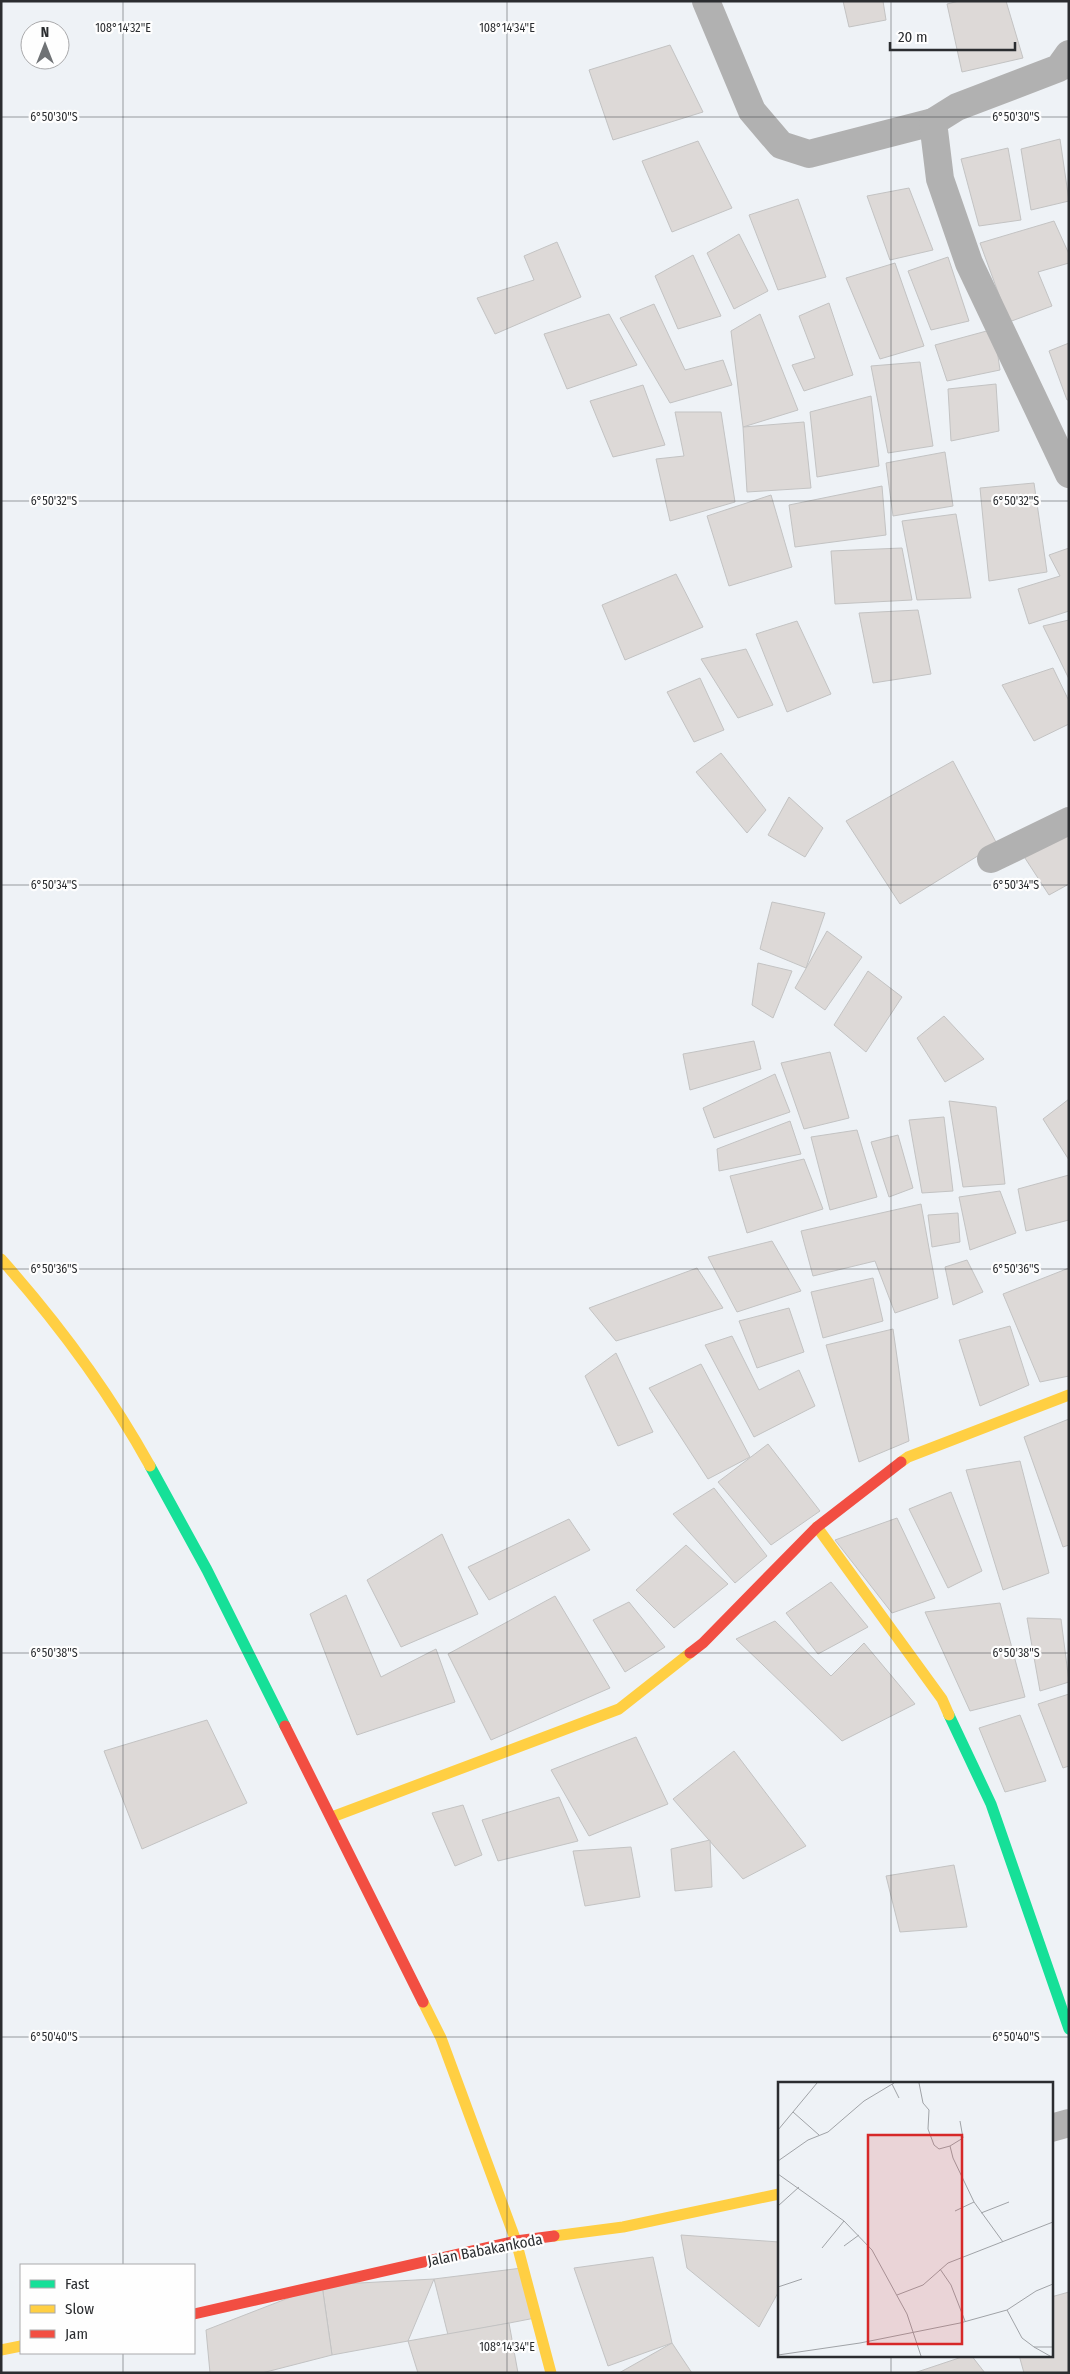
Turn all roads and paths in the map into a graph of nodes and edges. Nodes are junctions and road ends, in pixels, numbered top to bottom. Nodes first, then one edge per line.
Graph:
1 (706, 1) edge
2 (1069, 54) edge
3 (933, 122) junction
4 (1069, 474) edge
5 (1069, 821) edge
6 (991, 859) dead end
7 (1, 1258) edge
8 (1069, 1395) edge
9 (817, 1527) junction
10 (332, 1817) junction
11 (1069, 2029) edge
12 (1069, 2123) edge
13 (1052, 2128) edge
14 (778, 2194) edge
15 (516, 2241) junction
16 (195, 2314) edge
17 (20, 2346) edge
18 (1, 2350) edge
19 (551, 2373) edge

1 - 3 street
2 - 3 street
3 - 4 street
5 - 6 street
7 - 10 street
8 - 9 street
9 - 10 street
9 - 11 street
10 - 15 street
12 - 13 street
14 - 15 street, Jalan Babakankoda
15 - 16 street, Jalan Babakankoda
15 - 19 street
17 - 18 street

